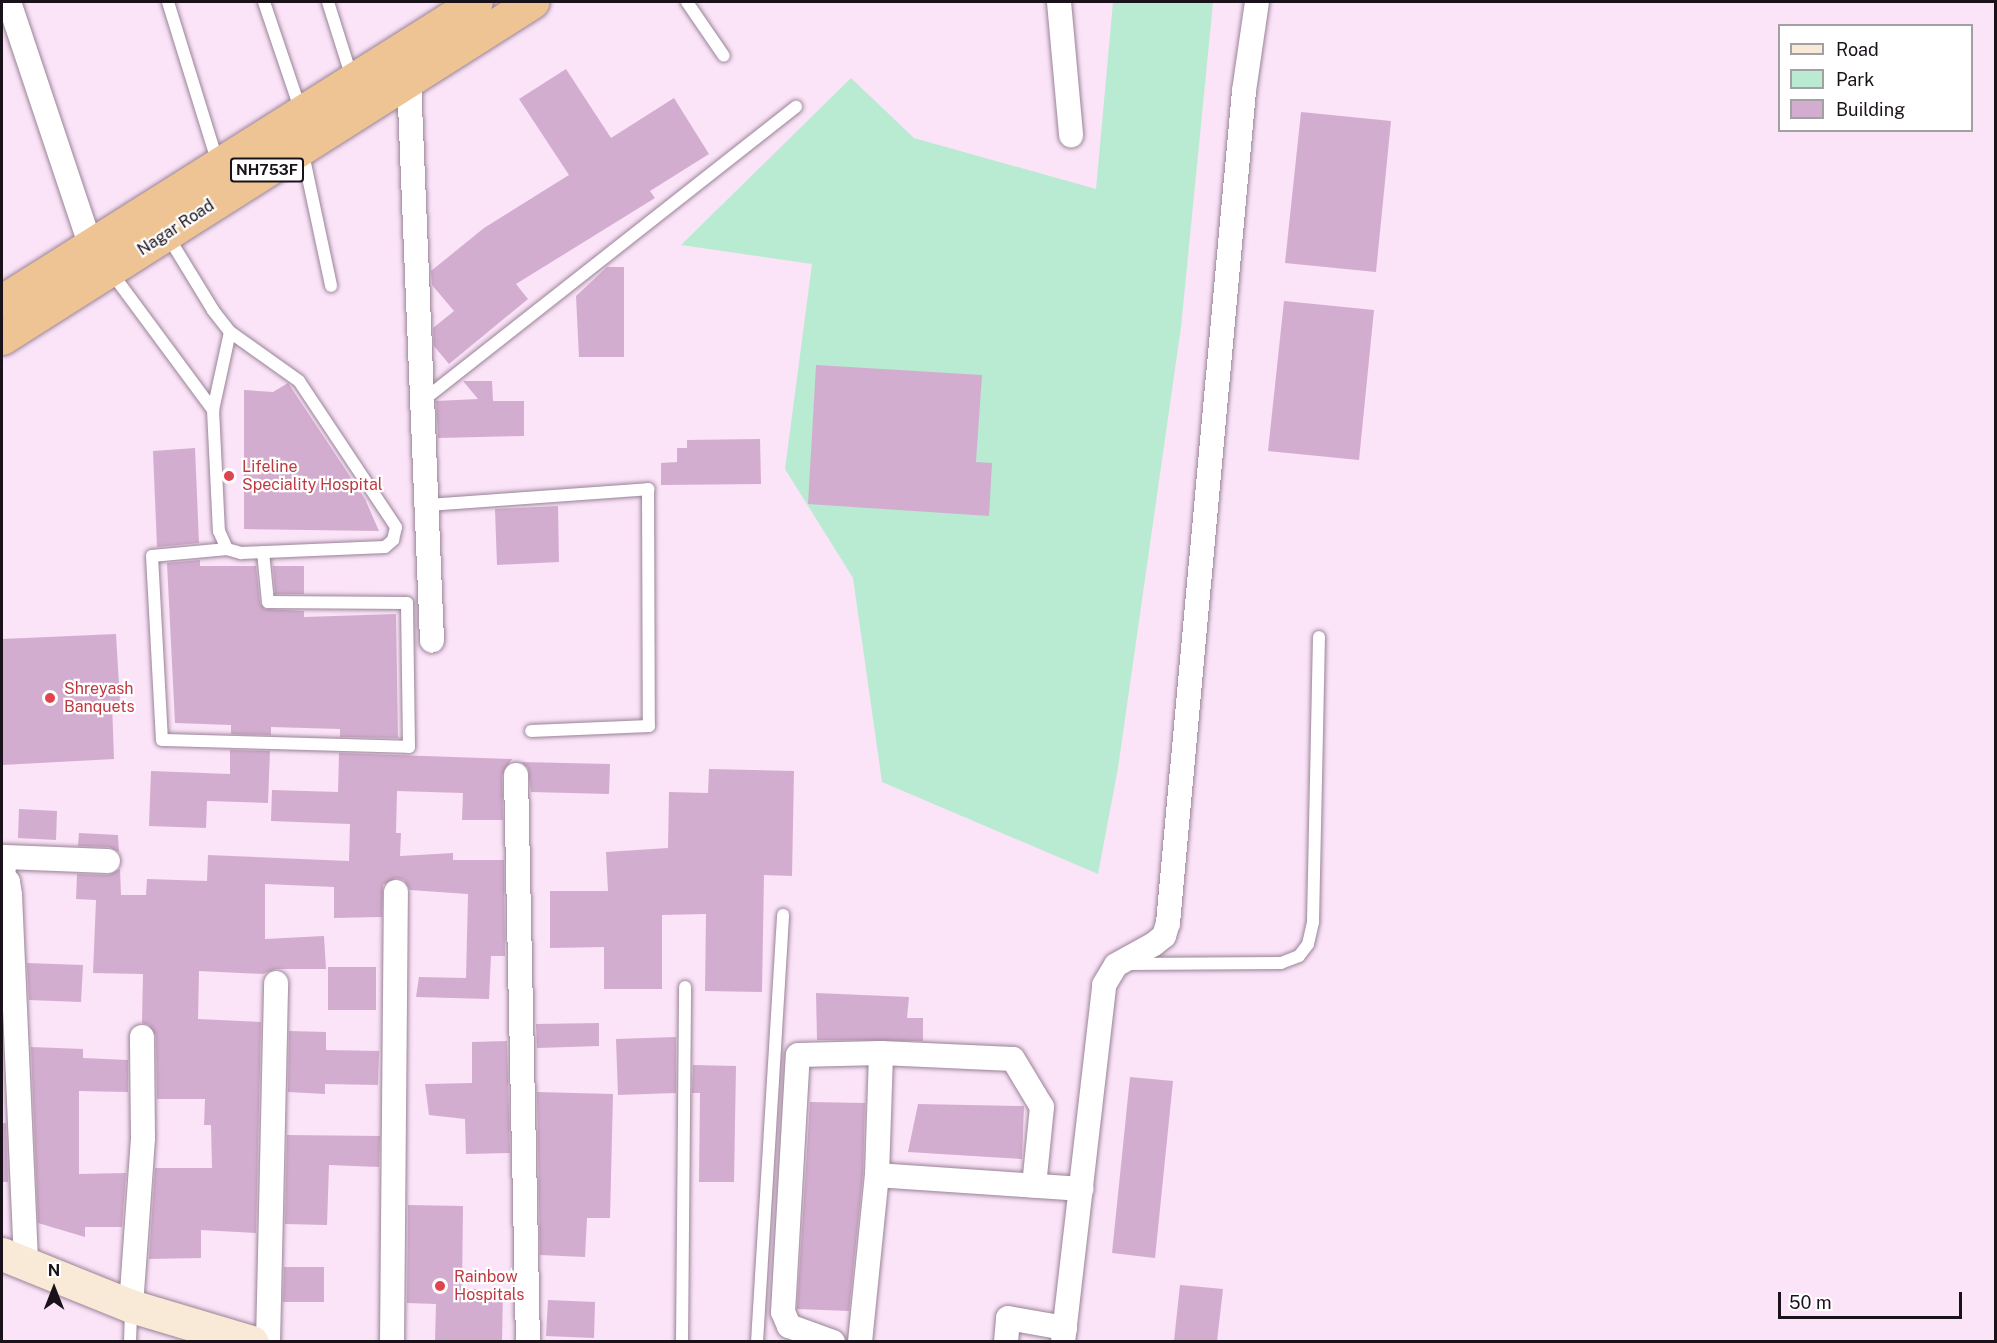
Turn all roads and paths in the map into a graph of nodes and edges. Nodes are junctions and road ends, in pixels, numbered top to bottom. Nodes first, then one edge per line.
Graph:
1 (9, 2) edge
2 (168, 2) edge
3 (264, 2) edge
4 (328, 2) edge
5 (476, 2) edge
6 (532, 2) edge
7 (687, 2) edge
8 (1059, 2) edge
9 (1257, 2) edge
10 (723, 56) dead end
11 (352, 80) junction
12 (409, 80) junction
13 (796, 107) dead end
14 (302, 112) junction
15 (1071, 135) dead end
16 (302, 148) junction
17 (219, 165) junction
18 (167, 234) junction
19 (90, 244) junction
20 (109, 270) junction
21 (45, 272) junction
22 (331, 286) dead end
23 (2, 301) edge
24 (57, 303) junction
25 (230, 332) junction
26 (2, 338) edge
27 (422, 402) junction
28 (213, 411) junction
29 (427, 505) junction
30 (227, 549) junction
31 (262, 552) junction
32 (1319, 637) dead end
33 (432, 640) dead end
34 (531, 731) dead end
35 (516, 775) dead end
36 (108, 861) dead end
37 (2, 876) edge
38 (396, 892) dead end
39 (783, 915) dead end
40 (1116, 964) junction
41 (276, 983) dead end
42 (685, 987) dead end
43 (142, 1037) dead end
44 (880, 1053) junction
45 (10, 1090) edge
46 (877, 1175) junction
47 (1034, 1186) junction
48 (1082, 1189) junction
49 (14, 1259) edge
50 (131, 1306) junction
51 (1064, 1335) edge
52 (130, 1341) edge
53 (252, 1341) edge
54 (268, 1341) edge
55 (392, 1341) edge
56 (528, 1341) edge
57 (682, 1341) edge
58 (758, 1341) edge
59 (833, 1341) edge
60 (860, 1341) edge
61 (1006, 1341) edge

1 - 19 street
2 - 17 lane
3 - 14 lane
4 - 11 lane
5 - 11 highway, Nagar Road / NH753F
6 - 12 highway, Nagar Road / NH753F
7 - 10 lane
8 - 15 street
9 - 40 street
11 - 14 highway, Nagar Road / NH753F
12 - 16 highway, Nagar Road / NH753F
12 - 27 street
13 - 27 lane
14 - 17 highway, Nagar Road / NH753F
16 - 18 highway, Nagar Road / NH753F
16 - 22 lane
17 - 19 highway, Nagar Road / NH753F
18 - 20 highway, Nagar Road / NH753F
18 - 25 lane
19 - 21 highway, Nagar Road / NH753F
20 - 24 highway, Nagar Road / NH753F
20 - 28 lane
21 - 23 highway, Nagar Road / NH753F
21 - 24 highway
24 - 26 highway, Nagar Road / NH753F
25 - 28 lane
25 - 31 lane
27 - 29 street
28 - 30 lane
29 - 33 street
29 - 34 lane
30 - 31 lane
30 - 31 lane
32 - 40 lane
35 - 56 street
36 - 37 street
37 - 45 street
38 - 55 street
39 - 58 lane
40 - 48 street
41 - 54 street
42 - 57 lane
43 - 50 street
44 - 46 street
44 - 47 street
44 - 59 street
45 - 49 street
46 - 47 street
46 - 60 street
47 - 48 street
48 - 51 street
49 - 50 main road
50 - 52 lane
50 - 53 main road
51 - 61 street

